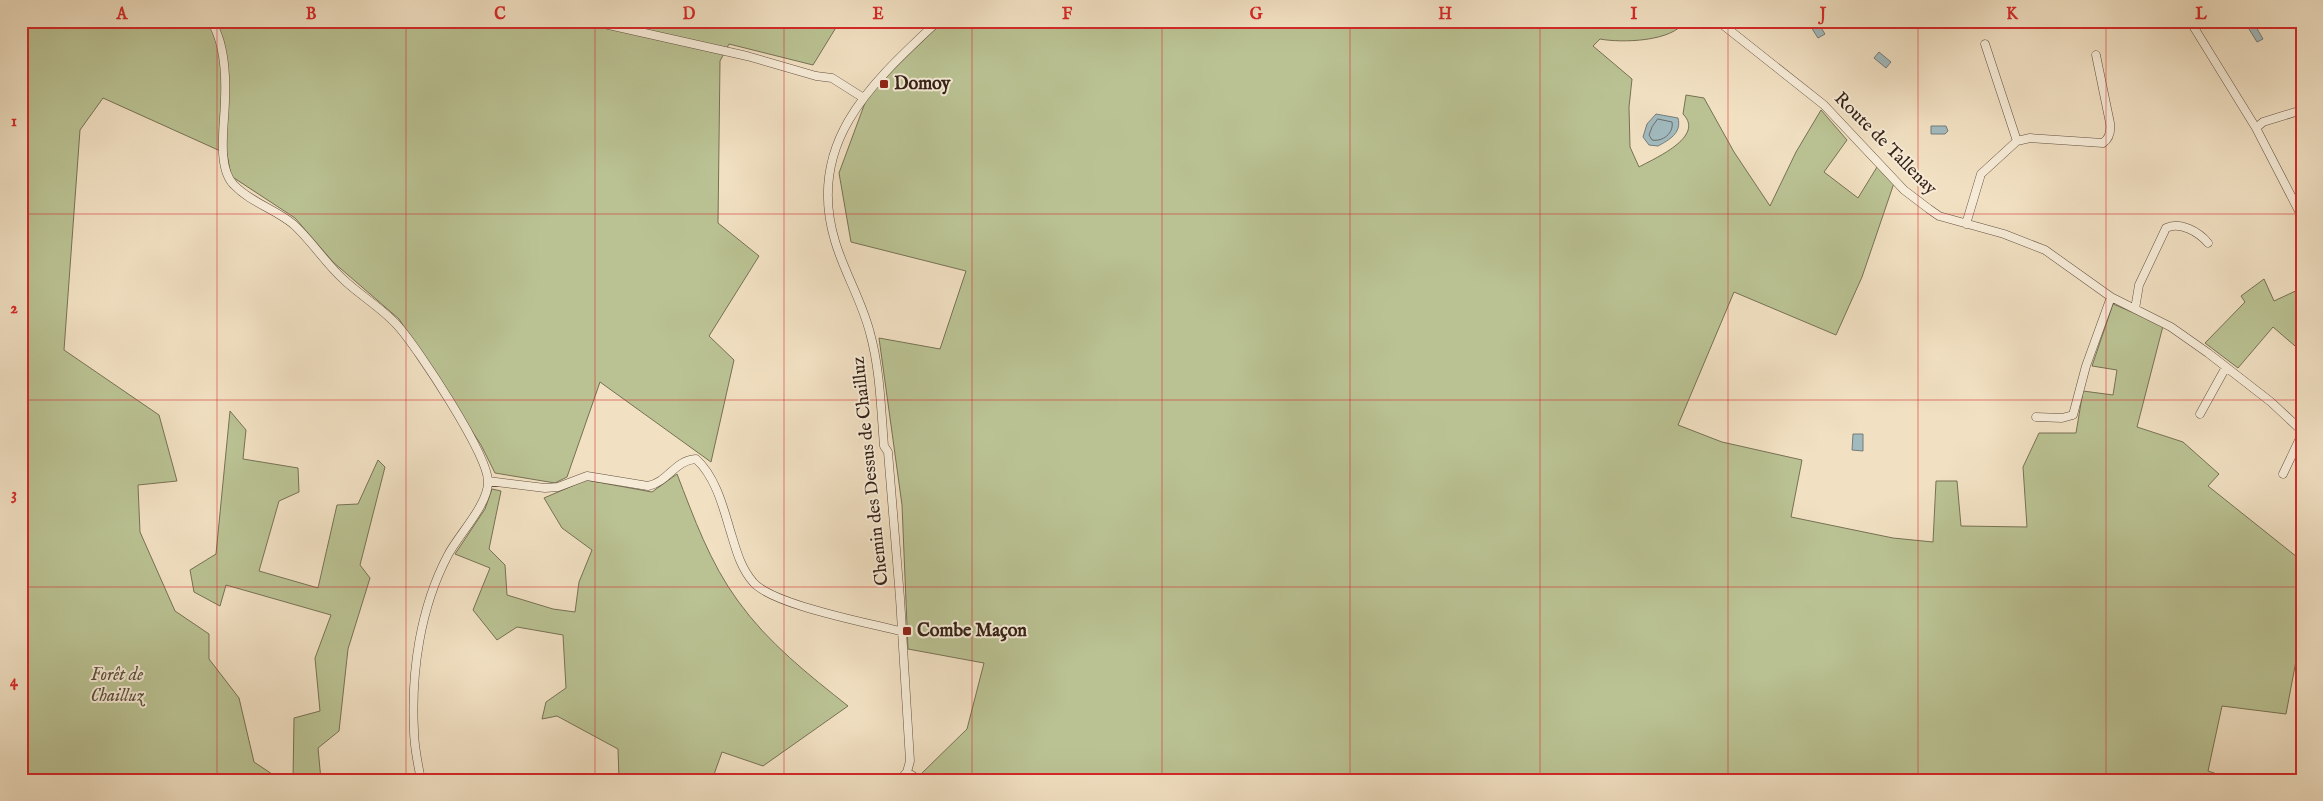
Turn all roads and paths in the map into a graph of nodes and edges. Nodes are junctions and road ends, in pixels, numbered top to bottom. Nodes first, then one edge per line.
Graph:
1 (211, 21) edge
2 (591, 21) edge
3 (938, 21) edge
4 (1718, 21) edge
5 (2190, 21) edge
6 (1985, 44) dead end
7 (2096, 55) dead end
8 (862, 97) junction
9 (2302, 110) edge
10 (2256, 128) junction
11 (2018, 141) junction
12 (2302, 217) edge
13 (1966, 224) junction
14 (2208, 243) dead end
15 (2112, 296) junction
16 (2136, 309) junction
17 (2226, 367) junction
18 (2200, 414) dead end
19 (2036, 417) dead end
20 (2302, 432) edge
21 (2282, 474) dead end
22 (488, 481) junction
23 (903, 632) junction
24 (907, 772) junction
25 (421, 780) edge
26 (900, 780) edge
27 (919, 780) edge

1 - 22 street
2 - 8 street
3 - 8 street, Chemin des Dessus de Chailluz
4 - 13 street, Route de Tallenay
5 - 10 street
6 - 11 street
7 - 11 street
8 - 23 street, Chemin des Dessus de Chailluz
9 - 10 street
10 - 12 street
11 - 13 street
13 - 15 street, Route de Tallenay
14 - 16 street
15 - 16 street, Route de Tallenay
15 - 19 street
16 - 17 street, Route de Tallenay
17 - 18 street
17 - 20 street, Route de Tallenay
20 - 21 street
22 - 23 street
22 - 25 street
23 - 24 street, Chemin des Dessus de Chailluz
24 - 26 street
24 - 27 street

